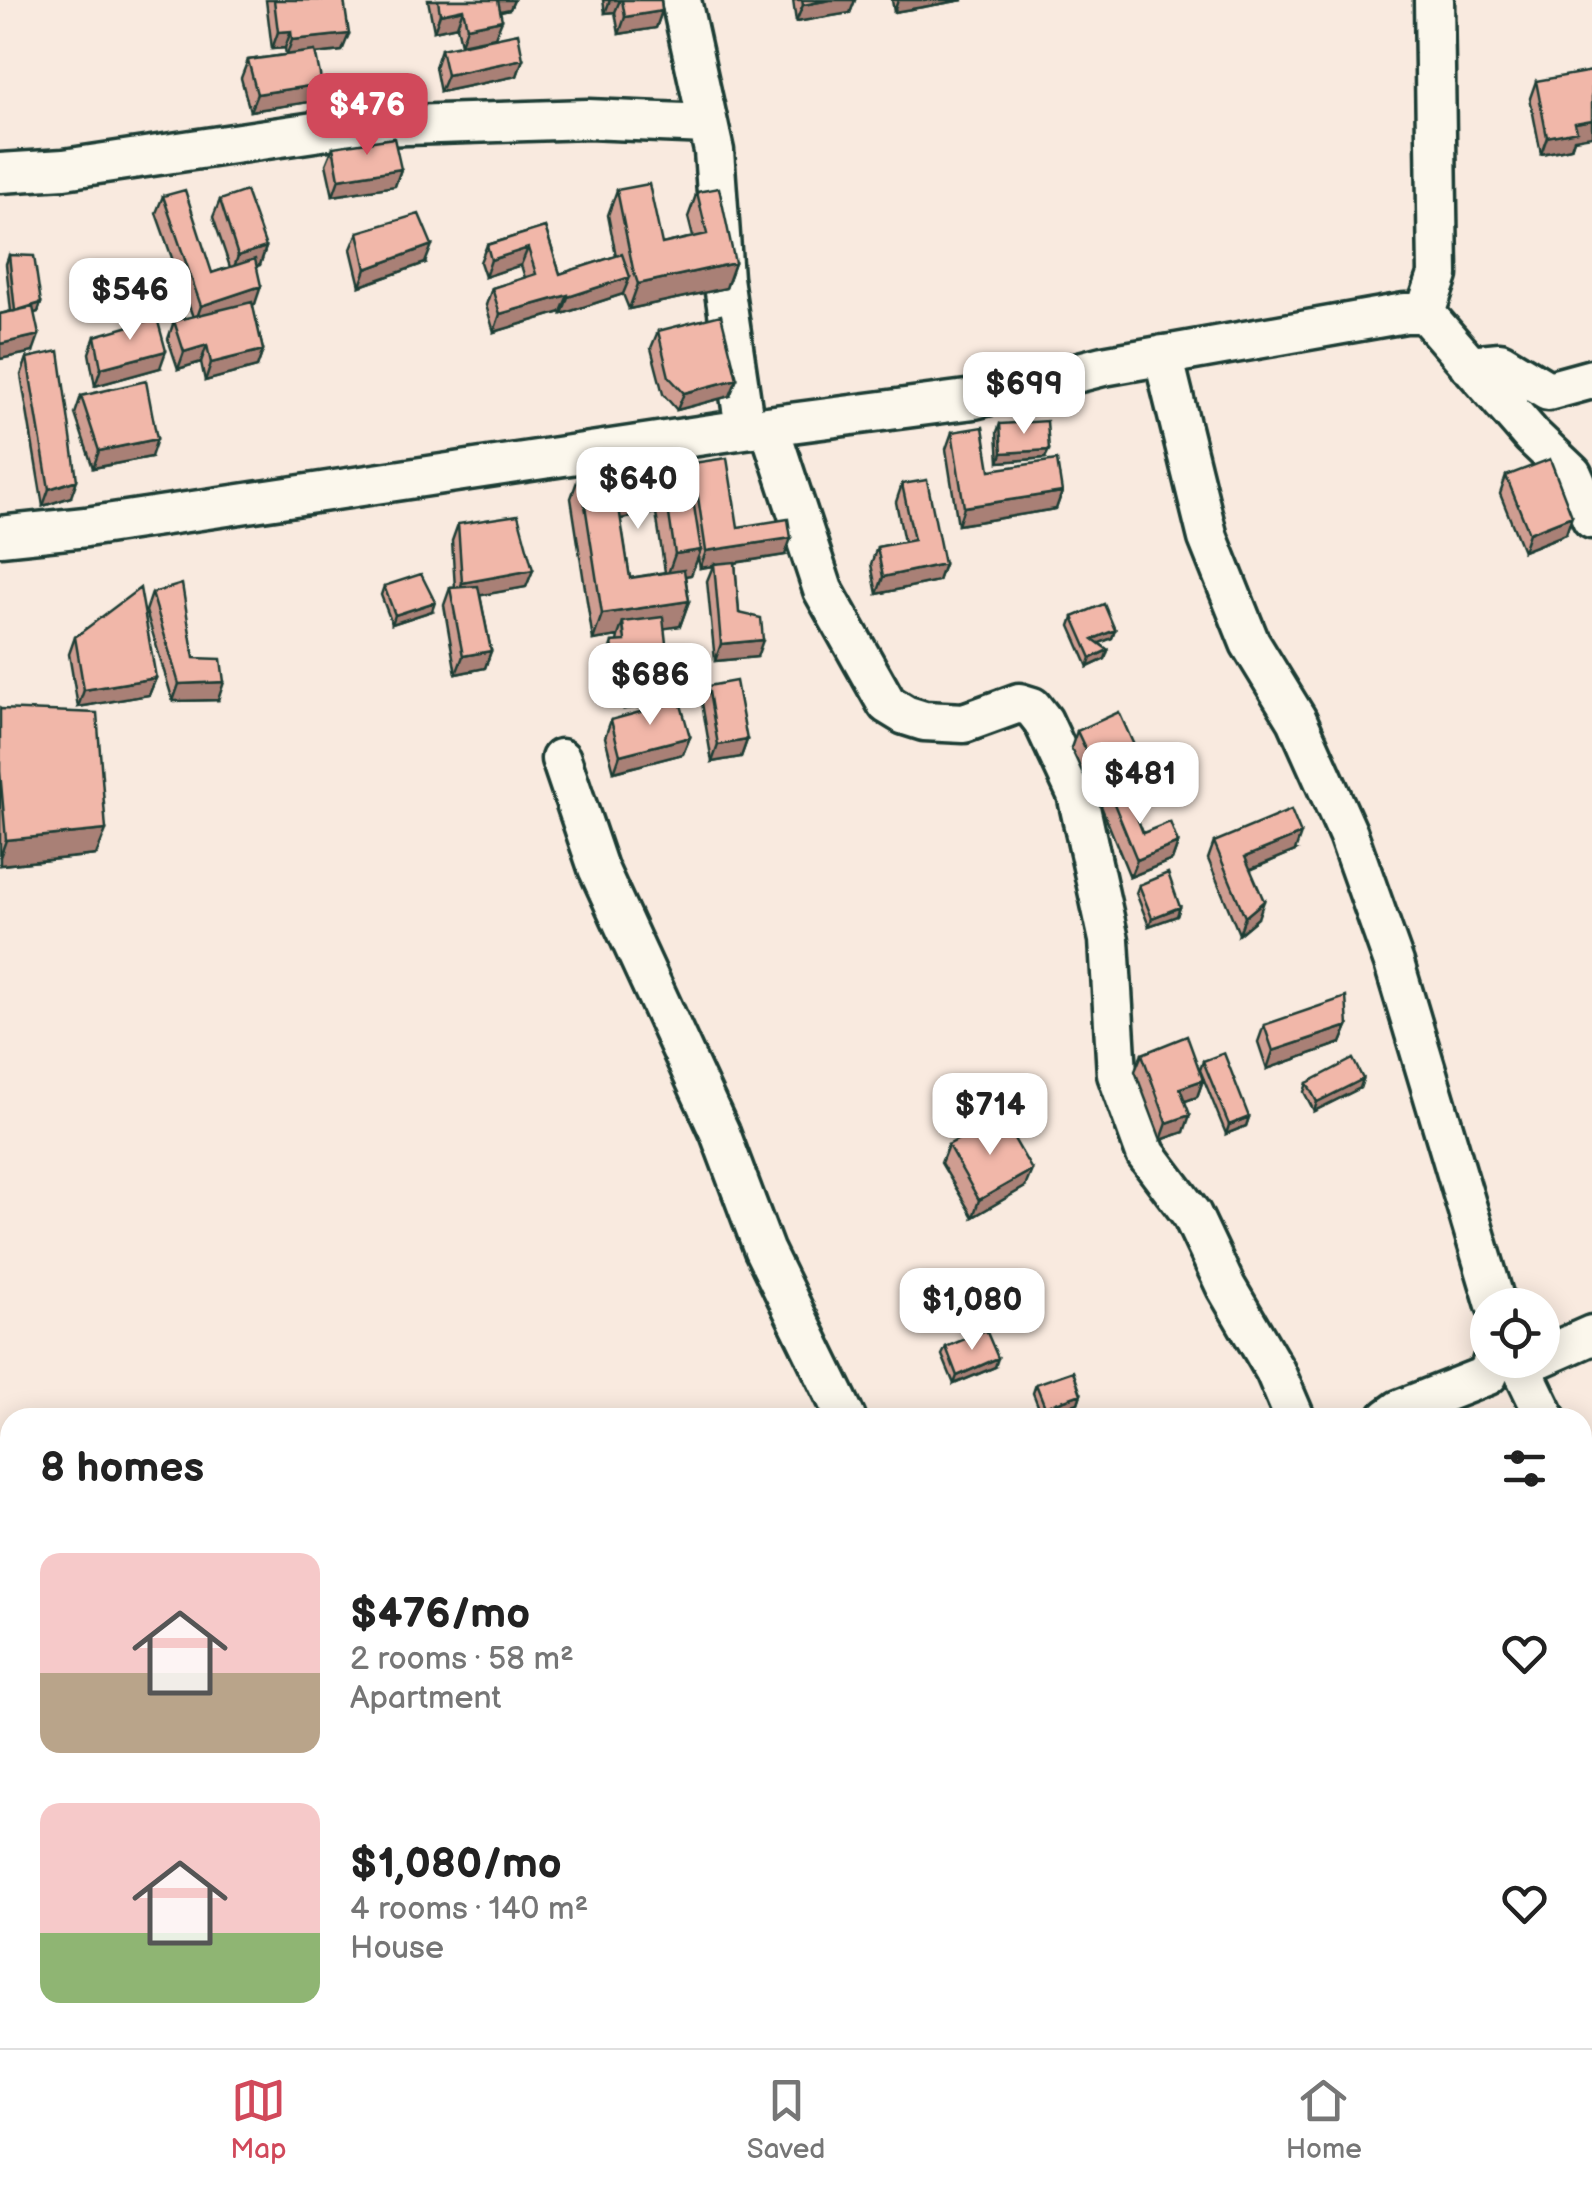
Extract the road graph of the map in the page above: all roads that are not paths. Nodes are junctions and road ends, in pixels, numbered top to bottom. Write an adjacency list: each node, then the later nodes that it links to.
1 (680, 0): 3 (street)
2 (1434, 0): 5 (street)
3 (708, 124): 4 (street); 9 (street)
4 (0, 173)
5 (1425, 313): 6 (street); 7 (street)
6 (1162, 355): 9 (street); 13 (street)
7 (1469, 365): 8 (street); 10 (street)
8 (1592, 379)
9 (757, 427): 11 (street); 19 (street)
10 (1592, 519)
11 (0, 536)
12 (561, 759): 18 (street)
13 (1491, 1288)
14 (1592, 1335): 15 (street)
15 (1560, 1347)
16 (1480, 1378): 20 (street)
17 (1529, 1378): 21 (street)
18 (841, 1408)
19 (1292, 1408)
20 (1403, 1408)
21 (1542, 1408)

